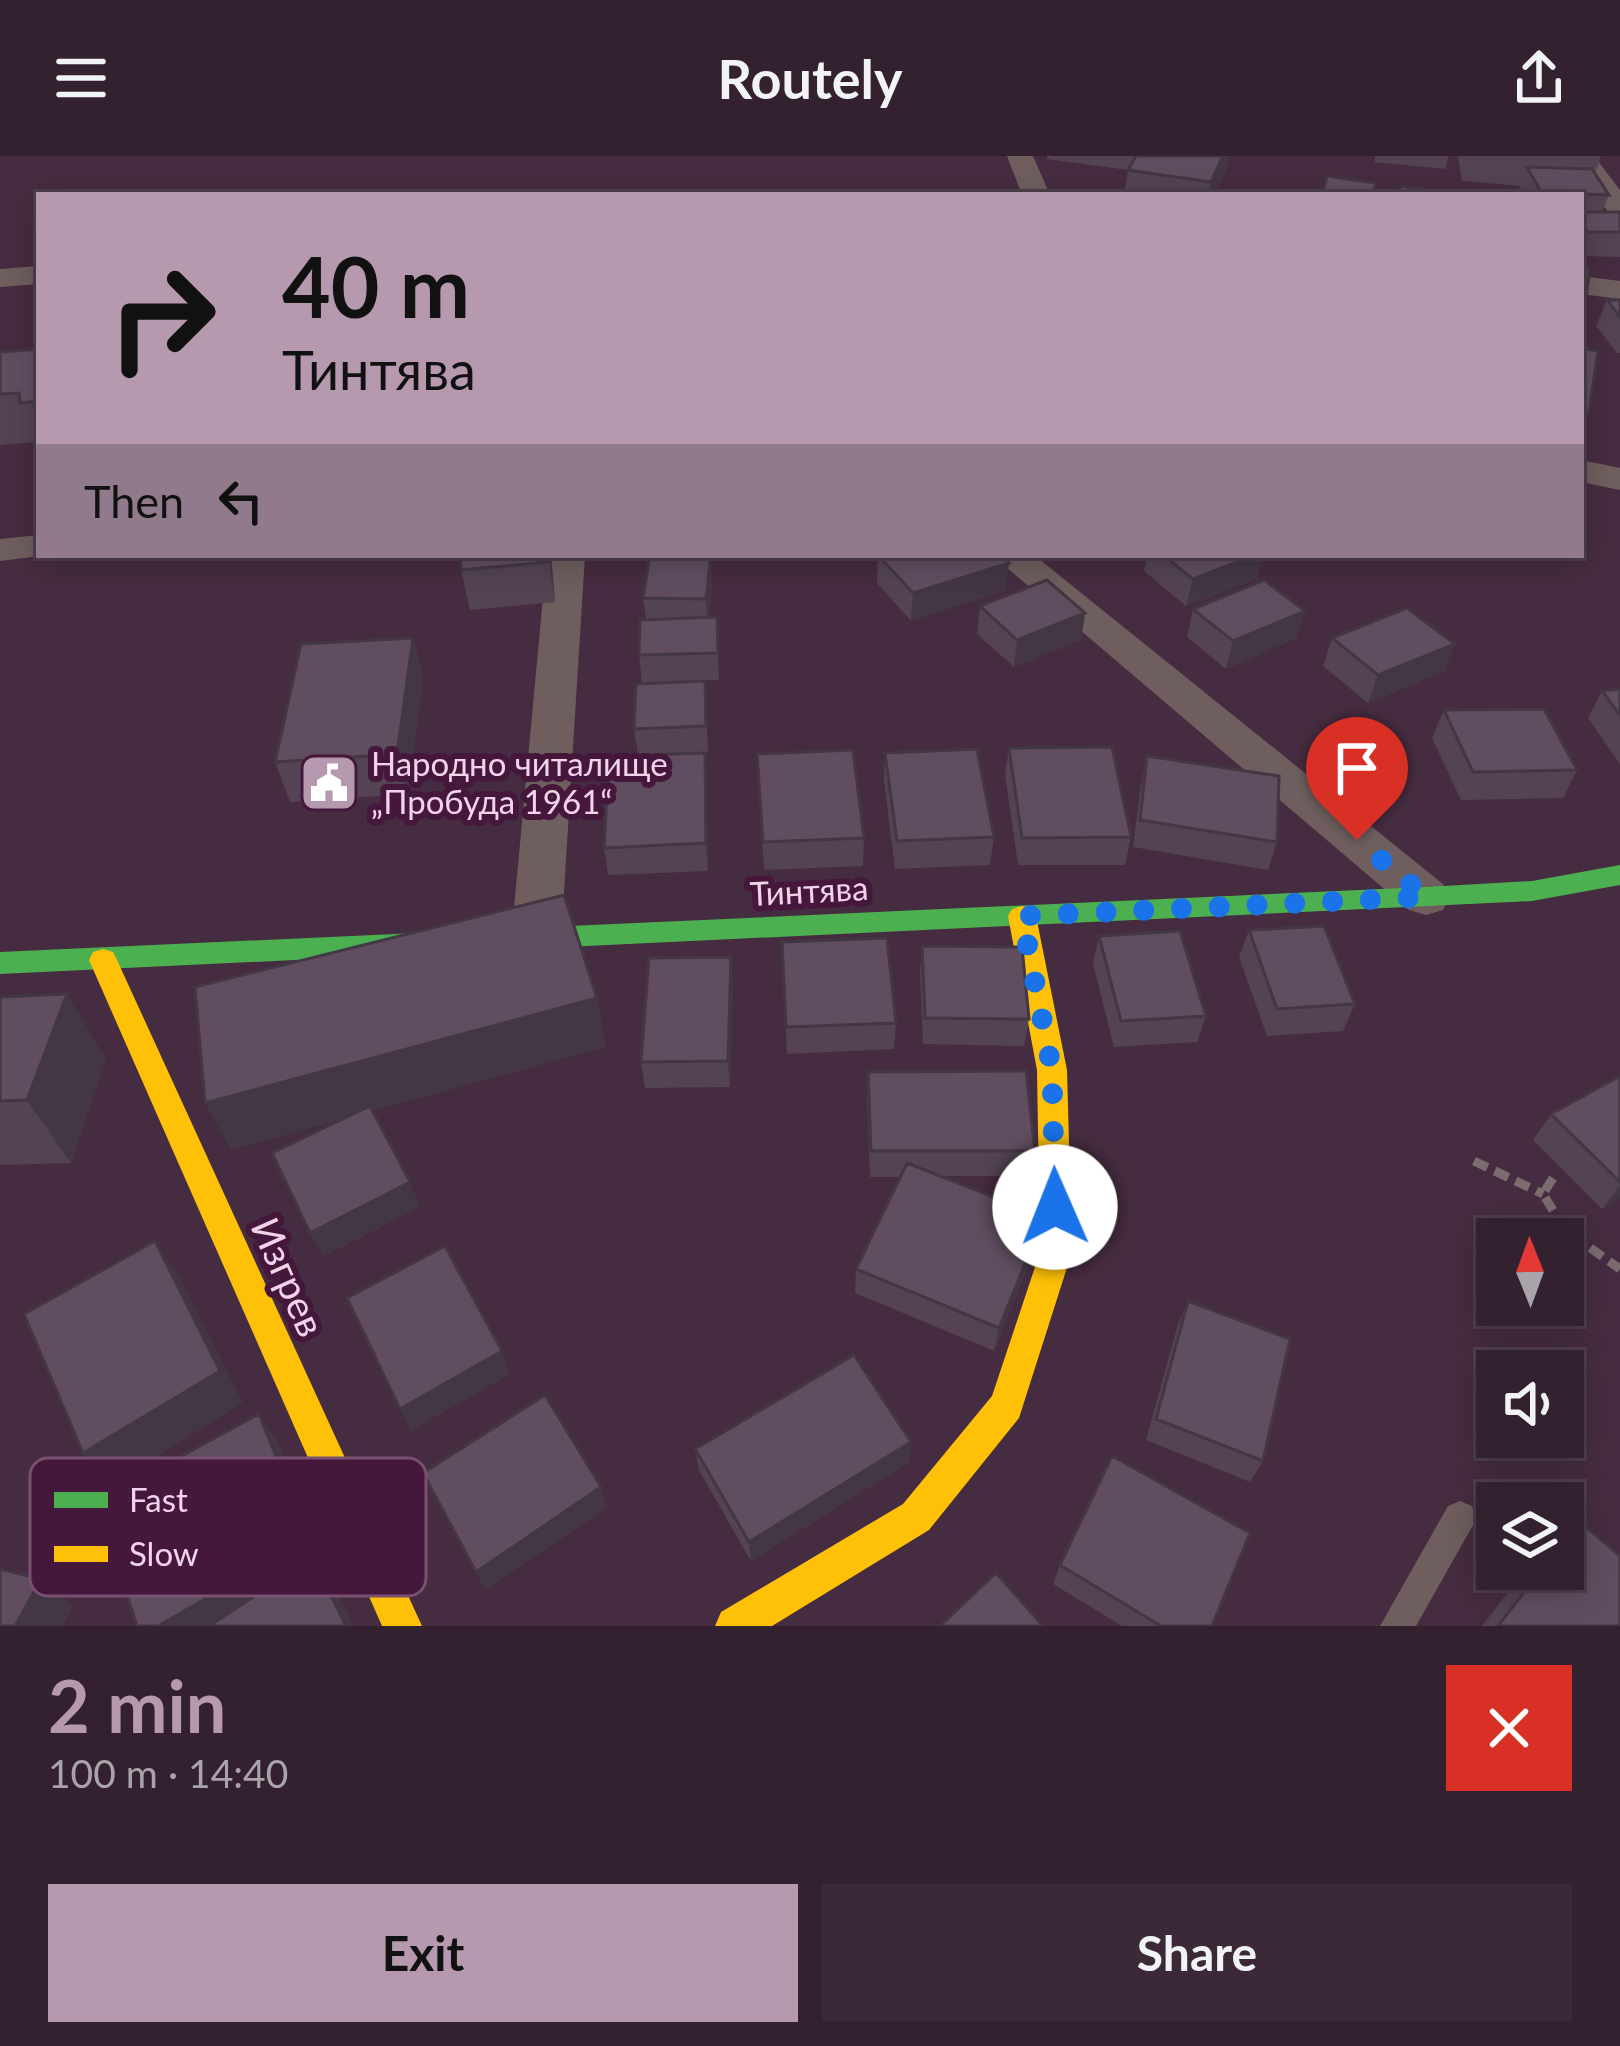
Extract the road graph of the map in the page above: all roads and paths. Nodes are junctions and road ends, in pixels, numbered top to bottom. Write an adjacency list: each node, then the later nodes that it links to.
1 (1020, 156): 3 (street)
2 (1581, 156): 4 (street)
3 (1035, 192)
4 (1620, 209)
5 (36, 275): 6 (street)
6 (0, 278)
7 (1584, 285): 8 (street)
8 (1620, 290)
9 (1584, 473): 10 (street)
10 (1620, 479)
11 (36, 545): 12 (street)
12 (0, 550)
13 (566, 558): 18 (street)
14 (1015, 558): 16 (street)
15 (1620, 875): 16 (street, Тинтява)
16 (1426, 897): 17 (street, Тинтява)
17 (1022, 916): 18 (street, Тинтява); 29 (street)
18 (536, 940): 19 (street, Тинтява)
19 (103, 960): 20 (street, Тинтява); 25 (street, Изгрев)
20 (0, 963)
21 (1474, 1162): 23 (path)
22 (1553, 1178): 23 (path)
23 (1543, 1195): 24 (path)
24 (1620, 1269)
25 (327, 1458)
26 (1460, 1518): 30 (lane)
27 (389, 1596): 28 (street, Изгрев)
28 (402, 1626)
29 (735, 1626)
30 (1397, 1626)

